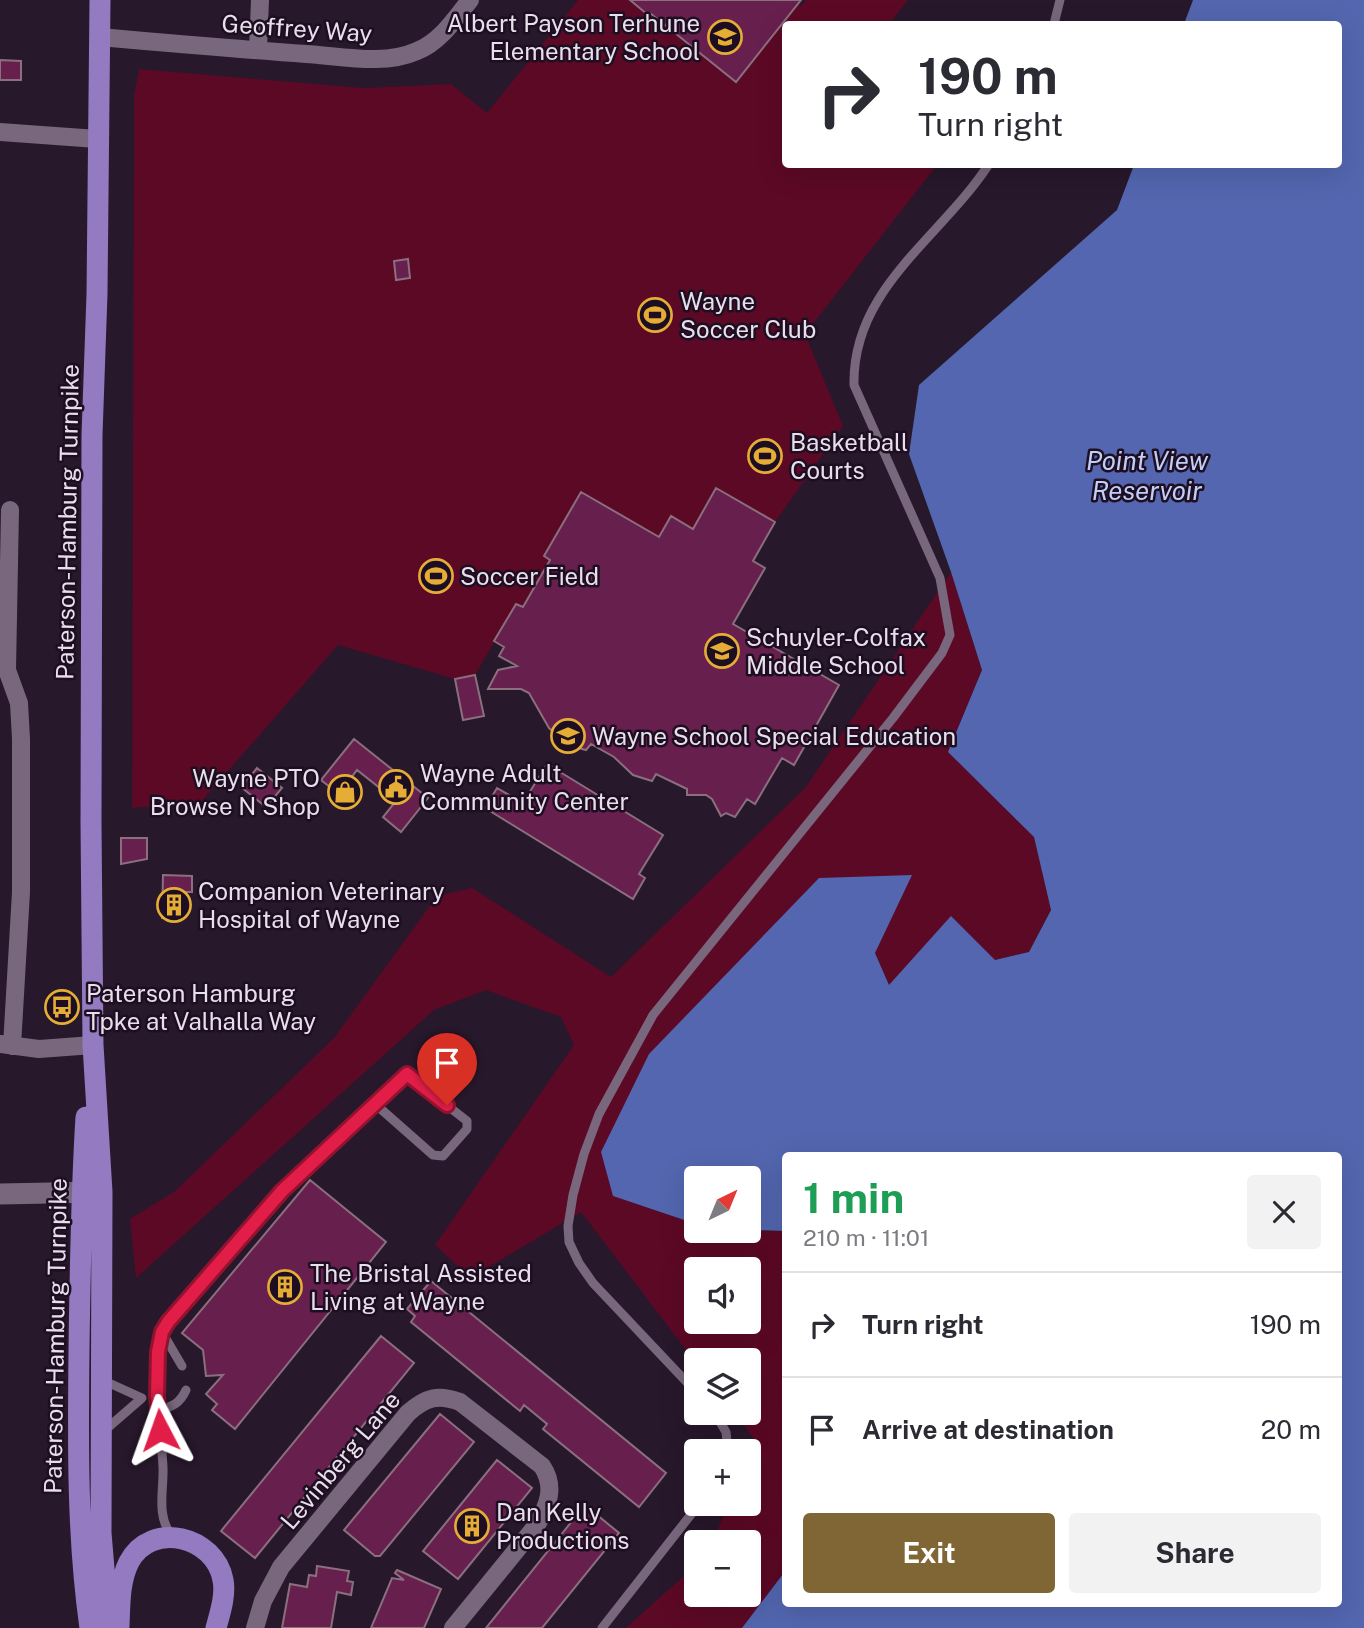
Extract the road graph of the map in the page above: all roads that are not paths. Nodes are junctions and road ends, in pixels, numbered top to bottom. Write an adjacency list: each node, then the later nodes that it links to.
1 (100, 0): 6 (main road, Paterson-Hamburg Turnpike)
2 (260, 0): 7 (street)
3 (470, 0): 7 (street, Geoffrey Way)
4 (1060, 0): 5 (lane)
5 (1055, 21)
6 (99, 37): 7 (street, Geoffrey Way); 9 (main road, Paterson-Hamburg Turnpike)
7 (258, 50)
8 (0, 132): 9 (street)
9 (97, 139): 13 (main road, Paterson-Hamburg Turnpike)
10 (986, 168): 20 (lane)
11 (10, 510): 12 (street)
12 (6, 1045): 13 (street)
13 (93, 1045): 15 (main road, Paterson-Hamburg Turnpike)
14 (374, 1103): 14 (lane); 17 (lane)
15 (91, 1192): 16 (street); 19 (main road, Paterson-Hamburg Turnpike); 28 (main road, Paterson-Hamburg Turnpike)
16 (0, 1194)
17 (162, 1332): 18 (lane); 22 (lane)
18 (183, 1366)
19 (101, 1375): 23 (lane); 25 (main road, Paterson-Hamburg Turnpike)
20 (684, 1379)
21 (187, 1390): 24 (lane)
22 (157, 1396): 23 (lane); 24 (lane)
23 (142, 1398): 25 (lane)
24 (158, 1410): 27 (lane)
25 (101, 1435): 29 (main road, Paterson-Hamburg Turnpike)
26 (690, 1516): 34 (lane)
27 (172, 1537): 30 (main road); 31 (main road)
28 (90, 1628)
29 (109, 1628)
30 (119, 1628)
31 (216, 1628)
32 (255, 1628): 33 (street, Levinberg Lane)
33 (453, 1628)
34 (602, 1628)

